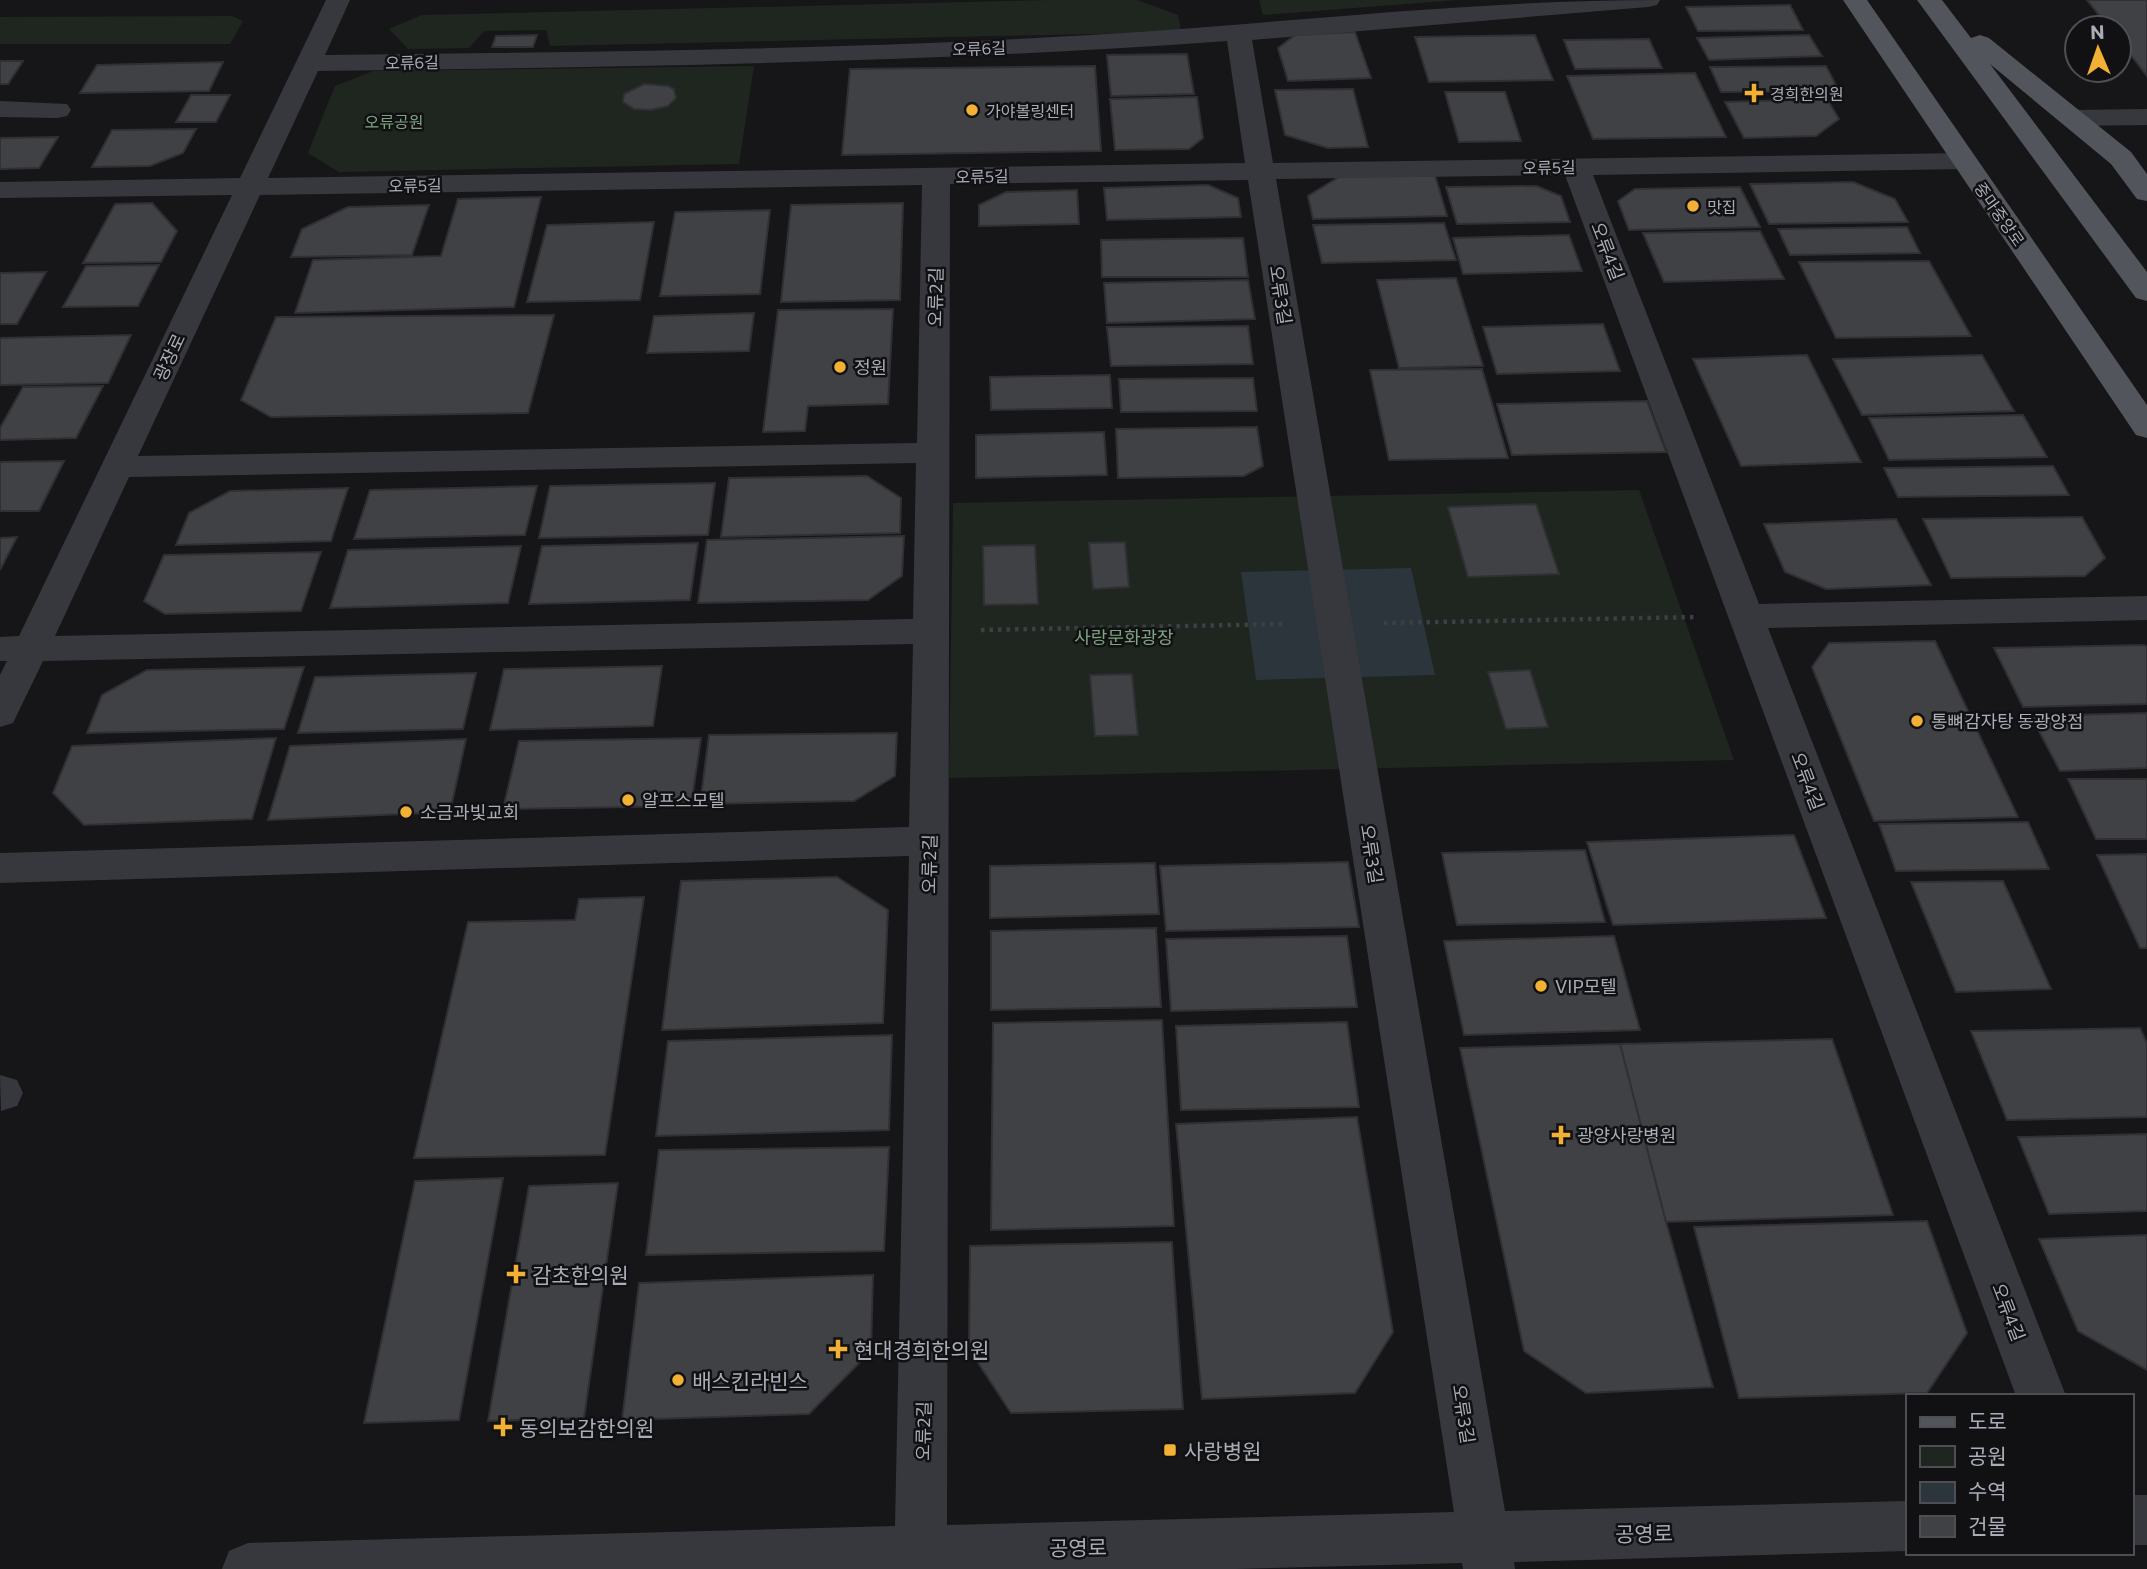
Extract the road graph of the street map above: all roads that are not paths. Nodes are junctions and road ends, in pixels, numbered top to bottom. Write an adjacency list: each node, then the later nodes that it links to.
1 (338, 0): 6 (street, 광장로)
2 (1648, 0): 5 (street, 오류6길)
3 (1856, 0): 11 (main road, 중마중앙로)
4 (1930, 1): 10 (main road); 18 (main road)
5 (1238, 34): 6 (street, 오류6길); 13 (street, 오류3길)
6 (308, 63): 15 (street, 광장로)
7 (0, 109): 8 (street)
8 (58, 110)
9 (2147, 117): 10 (street)
10 (2072, 118): 17 (main road)
11 (1964, 161): 12 (street, 오류5길); 19 (main road, 중마중앙로)
12 (1576, 167): 13 (street, 오류5길); 23 (street, 오류4길)
13 (1260, 172): 14 (street, 오류5길); 32 (street, 오류3길)
14 (936, 177): 15 (street, 오류5길); 20 (street, 오류2길)
15 (249, 187): 16 (street, 오류5길); 21 (street, 광장로)
16 (0, 190)
17 (2147, 193)
18 (2147, 292)
19 (2147, 428)
20 (933, 453): 21 (street); 24 (street, 오류2길)
21 (117, 467): 25 (street, 광장로)
22 (2147, 608): 23 (street)
23 (1746, 616): 29 (street, 오류4길)
24 (931, 631): 25 (street); 27 (street, 오류2길)
25 (16, 648): 26 (street, 광장로)
26 (0, 714)
27 (929, 841): 28 (street); 31 (street, 오류2길)
28 (0, 868)
29 (2040, 1394)
30 (1906, 1526): 32 (street, 공영로)
31 (921, 1551): 32 (street, 공영로); 33 (street, 공영로)
32 (1487, 1553)
33 (248, 1569)

